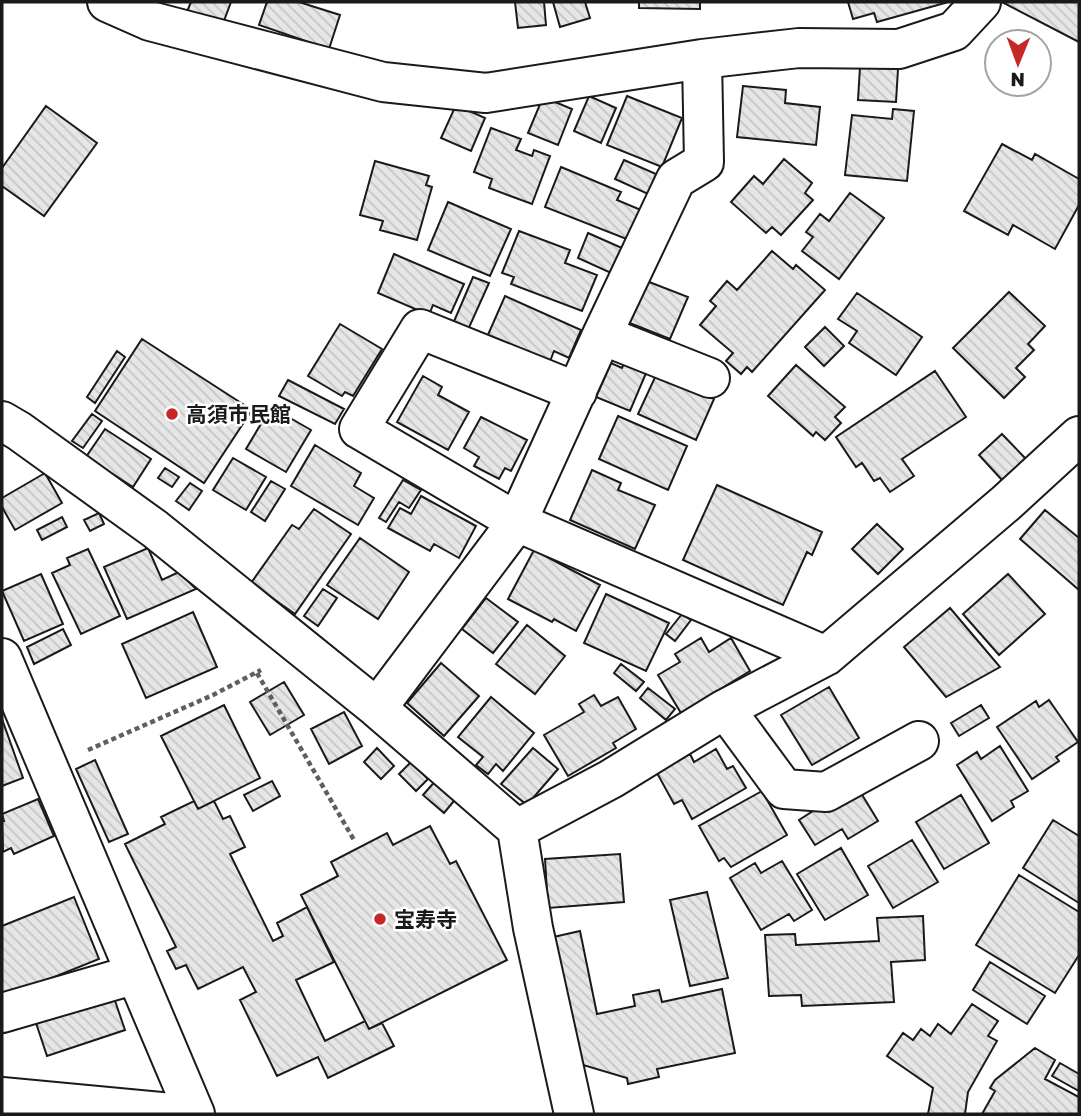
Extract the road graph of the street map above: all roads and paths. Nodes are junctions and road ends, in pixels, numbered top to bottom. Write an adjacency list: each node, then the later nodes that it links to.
1 (107, 2): 3 (street)
2 (981, 2): 3 (street)
3 (702, 59): 4 (street)
4 (602, 335): 5 (street); 6 (street)
5 (710, 378)
6 (577, 392): 9 (street); 9 (street)
7 (2, 421): 10 (street)
8 (1079, 436): 11 (street)
9 (517, 522): 11 (street); 14 (street)
10 (296, 643): 13 (path); 14 (street)
11 (826, 656): 15 (street)
12 (2, 658): 17 (street)
13 (257, 673): 17 (path); 19 (path)
14 (377, 708): 18 (street)
15 (724, 709): 16 (street); 18 (street)
16 (919, 741)
17 (49, 767): 20 (street)
18 (517, 829): 25 (street)
19 (354, 840)
20 (136, 974): 21 (street); 24 (street)
21 (2, 1013)
22 (2, 1097): 23 (street)
23 (182, 1114)
24 (195, 1114)
25 (574, 1114)

